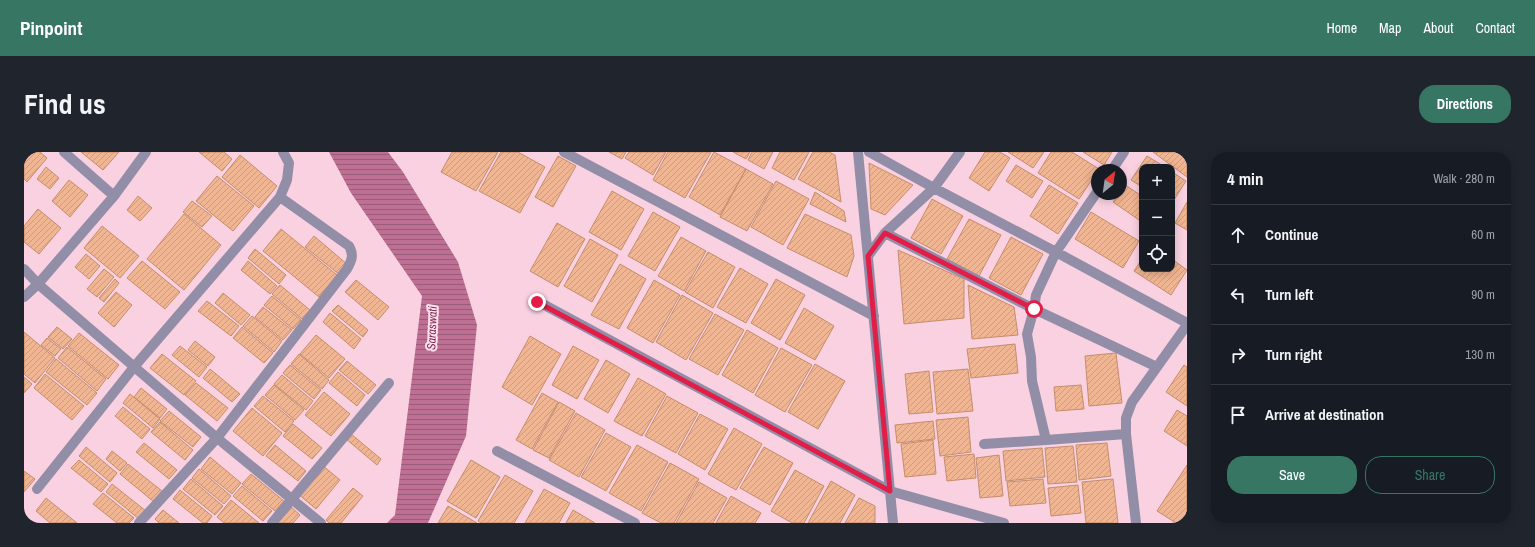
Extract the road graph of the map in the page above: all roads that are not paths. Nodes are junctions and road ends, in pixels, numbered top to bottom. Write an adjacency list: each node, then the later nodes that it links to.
1 (64, 152): 11 (street)
2 (146, 152): 11 (street)
3 (283, 152): 12 (street)
4 (564, 152): 22 (street)
5 (858, 152): 16 (street)
6 (869, 152): 10 (street)
7 (960, 152): 10 (street)
8 (1124, 152): 9 (street)
9 (1116, 164)
10 (934, 188): 14 (street); 15 (street)
11 (114, 196): 18 (street)
12 (280, 197): 24 (street); 28 (street)
13 (1092, 200): 15 (street)
14 (885, 233): 16 (street); 21 (street)
15 (1056, 252): 21 (street); 23 (street)
16 (868, 256): 22 (street)
17 (24, 269): 18 (street)
18 (38, 284): 19 (street); 24 (street)
19 (24, 297)
20 (537, 302): 33 (street)
21 (1034, 309): 25 (street); 29 (street)
22 (874, 316): 33 (street)
23 (1187, 324): 25 (street)
24 (134, 367): 28 (street); 32 (street)
25 (1157, 367): 27 (street)
26 (389, 384): 34 (street)
27 (1126, 434): 29 (street); 41 (street)
28 (217, 438): 34 (street); 35 (street)
29 (1046, 440): 30 (street)
30 (984, 444)
31 (497, 451): 38 (street)
32 (37, 489)
33 (890, 491): 39 (street); 40 (street)
34 (292, 499): 36 (street); 37 (street)
35 (139, 523)
36 (272, 523)
37 (321, 523)
38 (635, 523)
39 (893, 523)
40 (1004, 523)
41 (1136, 523)

